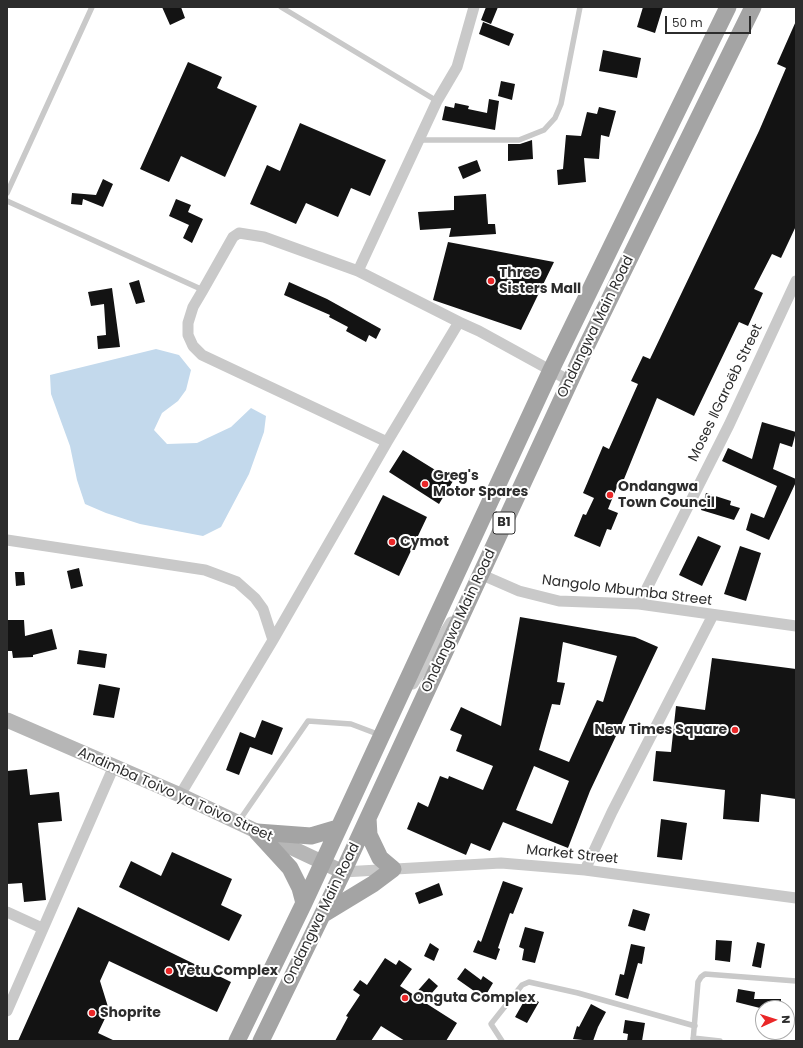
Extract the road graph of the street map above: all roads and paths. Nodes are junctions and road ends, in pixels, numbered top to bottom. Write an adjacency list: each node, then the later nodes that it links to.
1 (92, 7): 9 (lane)
2 (281, 7): 7 (lane)
3 (474, 7): 7 (street)
4 (580, 7): 8 (lane)
5 (728, 7): 15 (main road, Ondangwa Main Road / B1)
6 (753, 7): 16 (main road, Ondangwa Main Road / B1)
7 (437, 101): 8 (street)
8 (419, 140): 11 (street)
9 (7, 193)
10 (7, 201): 13 (lane)
11 (358, 271): 13 (street); 14 (street)
12 (796, 281): 20 (street, Moses ǁGaroëb Street)
13 (202, 290): 17 (street)
14 (460, 322): 15 (street); 17 (street)
15 (551, 370): 16 (street); 25 (main road, Ondangwa Main Road / B1)
16 (570, 381): 19 (main road, Ondangwa Main Road / B1)
17 (387, 442): 23 (street)
18 (7, 540): 23 (street)
19 (480, 574): 20 (street, Nangolo Mbumba Street); 25 (street); 28 (main road, Ondangwa Main Road / B1)
20 (639, 604): 21 (street, Nangolo Mbumba Street)
21 (713, 616): 22 (street, Nangolo Mbumba Street); 34 (street)
22 (796, 626)
23 (273, 640): 27 (street)
24 (7, 720): 26 (street, Andimba Toivo ya Toivo Street)
25 (381, 736): 29 (lane); 30 (main road, Ondangwa Main Road / B1)
26 (114, 766): 27 (street, Andimba Toivo ya Toivo Street); 40 (street)
27 (180, 796): 29 (street, Andimba Toivo ya Toivo Street)
28 (368, 818): 33 (main road); 35 (main road, Ondangwa Main Road / B1)
29 (238, 823): 31 (street, Andimba Toivo ya Toivo Street)
30 (338, 828): 31 (main road); 32 (main road, Ondangwa Main Road / B1)
31 (257, 832): 32 (street, Andimba Toivo ya Toivo Street); 37 (main road)
32 (323, 862): 35 (street, Andimba Toivo ya Toivo Street); 37 (main road, Ondangwa Main Road / B1)
33 (393, 869): 34 (street, Market Street); 35 (street, Market Street); 39 (main road)
34 (585, 870): 36 (street, Market Street)
35 (343, 872): 39 (main road, Ondangwa Main Road / B1)
36 (796, 898)
37 (304, 903): 45 (main road, Ondangwa Main Road / B1)
38 (7, 912): 40 (street)
39 (322, 915): 46 (main road, Ondangwa Main Road / B1)
40 (42, 928): 42 (street)
41 (796, 981): 43 (lane)
42 (7, 1011)
43 (694, 1026): 44 (lane); 47 (lane)
44 (693, 1040): 48 (lane)
45 (237, 1041)
46 (261, 1041)
47 (502, 1041)
48 (720, 1041)

